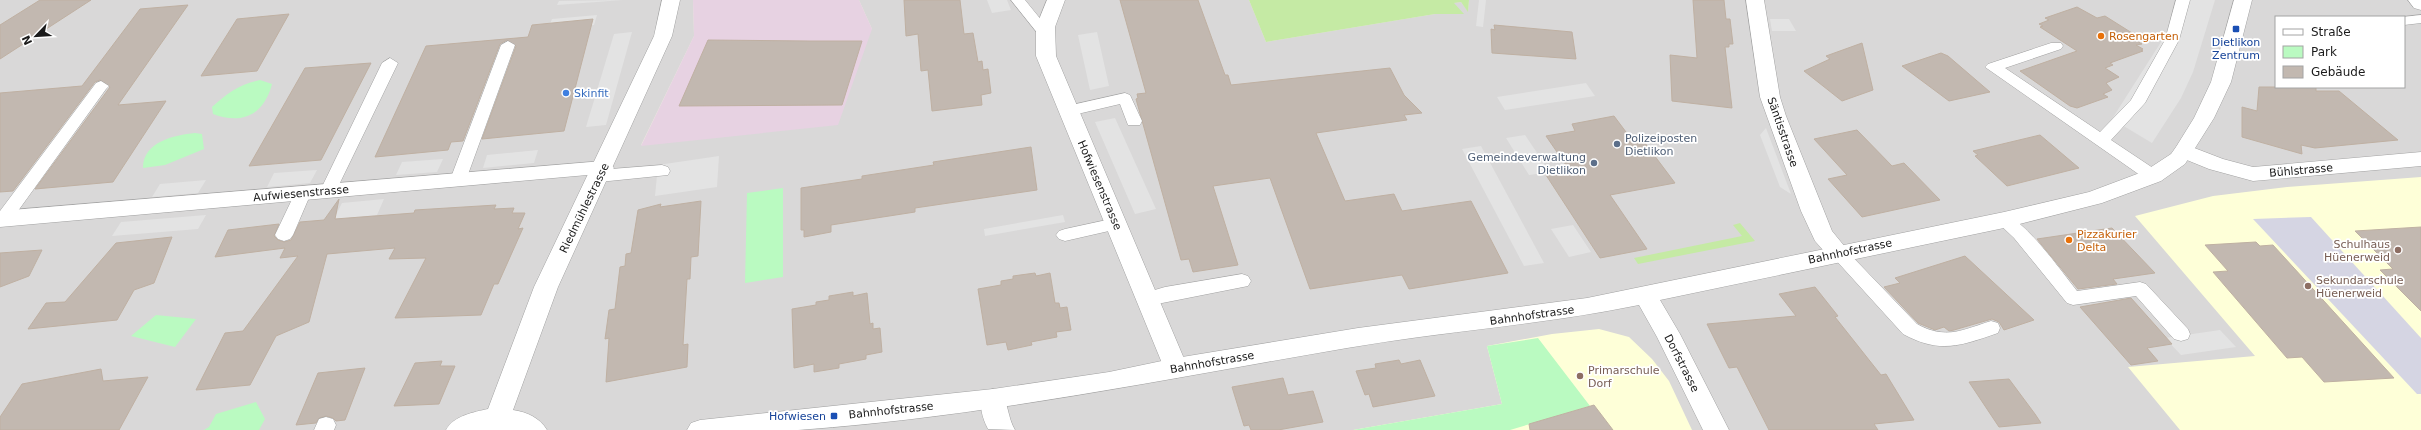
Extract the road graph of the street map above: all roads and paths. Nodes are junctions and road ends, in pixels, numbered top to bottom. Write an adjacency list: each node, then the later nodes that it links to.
1 (671, 0): 22 (street, Riedmühlestrasse)
2 (1056, 0): 11 (street, Hofwiesenstrasse)
3 (1755, 0): 32 (street, Säntisstrasse)
4 (2183, 0): 18 (lane)
5 (2243, 0): 19 (street, Bahnhofstrasse)
6 (2417, 0): 8 (street)
7 (1022, 3): 11 (lane)
8 (2421, 4)
9 (2421, 19): 10 (lane)
10 (2405, 21)
11 (1044, 32): 16 (street, Hofwiesenstrasse)
12 (508, 45): 24 (lane)
13 (2056, 46): 18 (lane)
14 (390, 63): 25 (lane)
15 (101, 86): 27 (lane)
16 (1069, 111): 17 (lane); 29 (street, Hofwiesenstrasse)
17 (1134, 121)
18 (2101, 140): 23 (lane)
19 (2184, 151): 20 (street, Bühlstrasse); 23 (street, Bahnhofstrasse)
20 (2421, 159)
21 (662, 171): 22 (lane)
22 (601, 172): 24 (street, Aufwiesenstrasse); 40 (street, Riedmühlestrasse)
23 (2153, 176): 28 (street, Bahnhofstrasse)
24 (458, 180): 25 (street, Aufwiesenstrasse)
25 (328, 191): 26 (street, Aufwiesenstrasse)
26 (303, 193): 27 (street, Aufwiesenstrasse); 30 (lane)
27 (2, 218)
28 (2004, 220): 32 (street, Bahnhofstrasse); 37 (lane)
29 (1116, 224): 31 (lane); 35 (street, Hofwiesenstrasse)
30 (284, 235)
31 (1065, 235)
32 (1839, 253): 34 (street, Bahnhofstrasse); 36 (lane)
33 (1242, 281): 35 (lane)
34 (1646, 297): 38 (street, Bahnhofstrasse); 45 (street, Dorfstrasse)
35 (1147, 299): 38 (street, Hofwiesenstrasse)
36 (1991, 328)
37 (2181, 334)
38 (1176, 368): 39 (street, Bahnhofstrasse)
39 (993, 399): 43 (street, Bahnhofstrasse); 44 (street)
40 (498, 418): 41 (street); 42 (street)
41 (459, 430)
42 (534, 430)
43 (700, 430)
44 (1002, 430)
45 (1716, 430)

